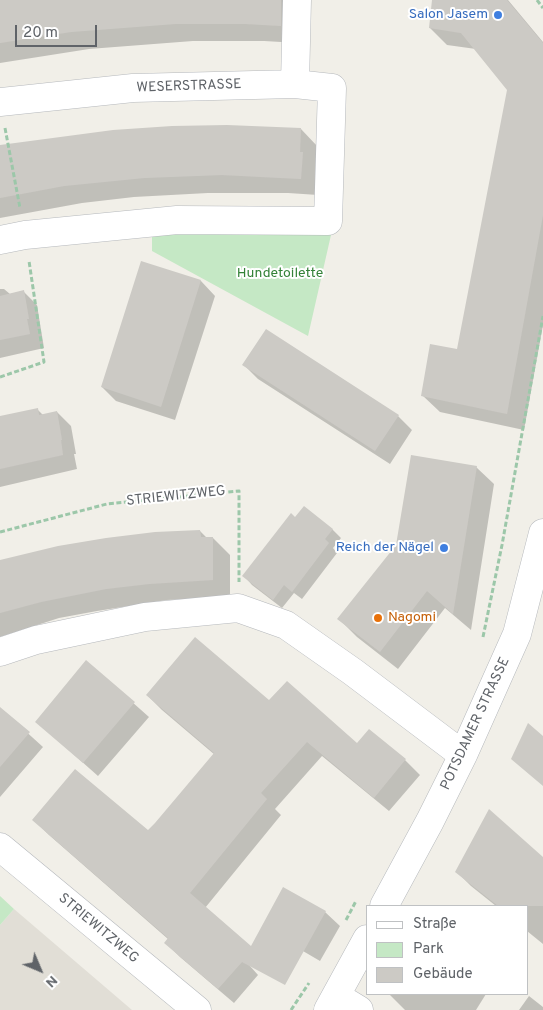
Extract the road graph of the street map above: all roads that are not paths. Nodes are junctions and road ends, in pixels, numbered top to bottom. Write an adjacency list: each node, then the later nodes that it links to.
1 (298, 0): 2 (street)
2 (295, 84): 3 (street, WESERSTRASSE); 4 (street, WESERSTRASSE)
3 (0, 102)
4 (0, 240)
5 (543, 533): 7 (street, POTSDAMER STRASSE)
6 (0, 652): 7 (street)
7 (463, 756): 9 (street, POTSDAMER STRASSE)
8 (0, 847): 12 (street, STRIEWITZWEG)
9 (385, 905)
10 (366, 941): 11 (street)
11 (332, 1003): 13 (street)
12 (197, 1010)
13 (359, 1010)

